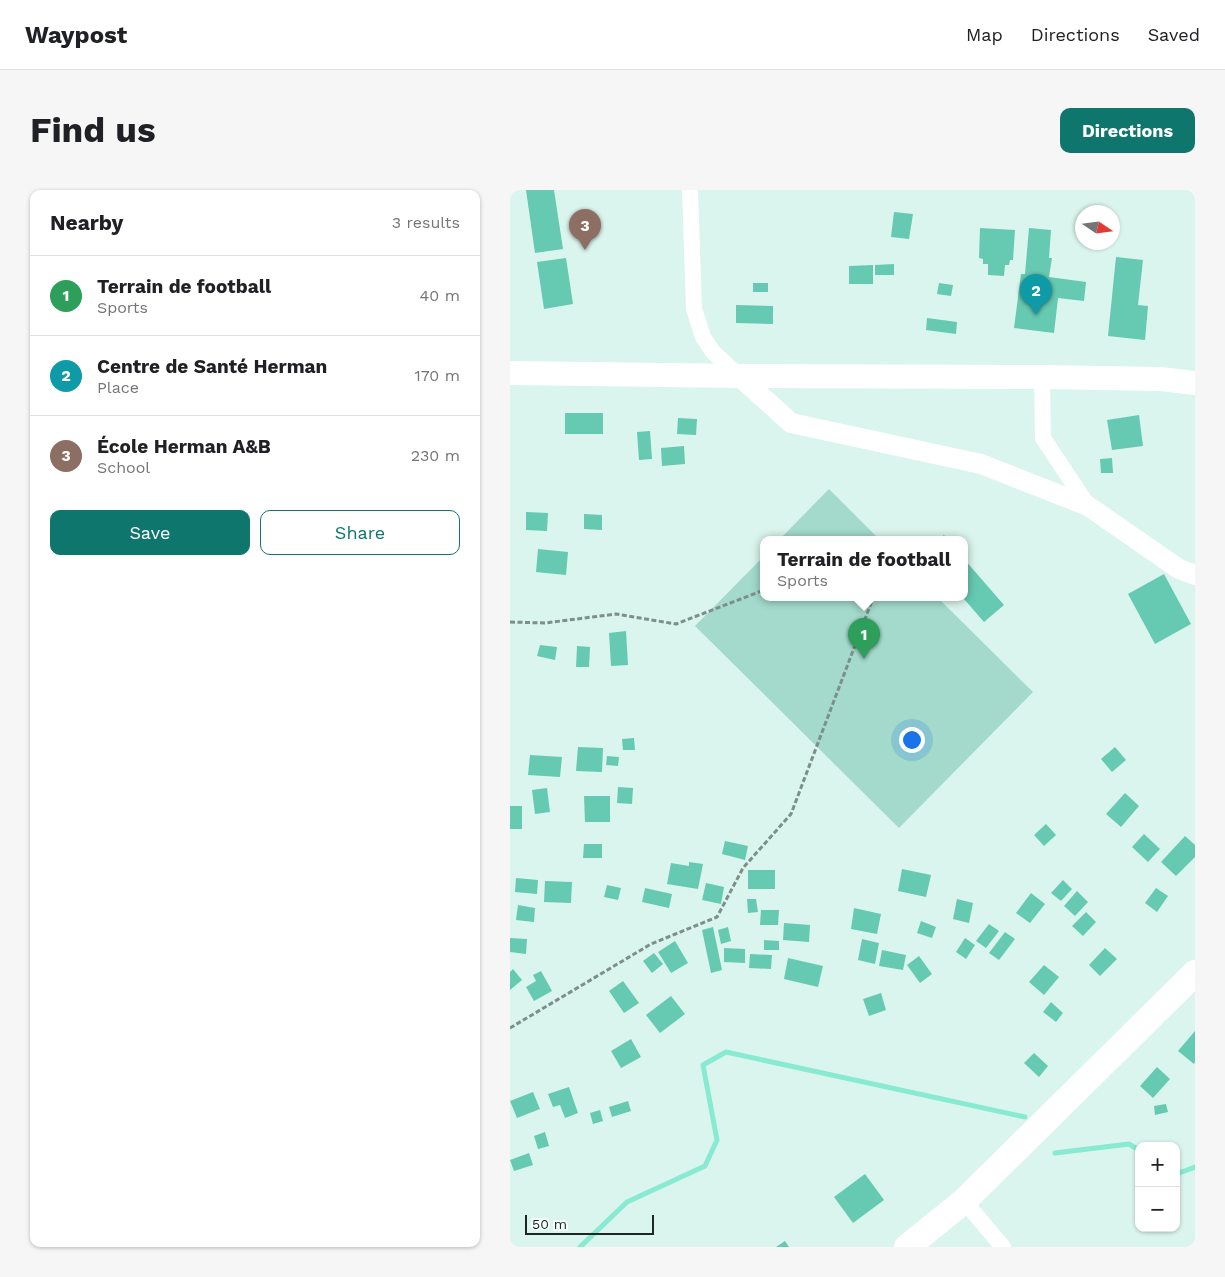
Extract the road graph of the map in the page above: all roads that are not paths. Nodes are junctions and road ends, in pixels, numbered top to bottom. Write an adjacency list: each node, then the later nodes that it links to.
1 (690, 190): 3 (street)
2 (510, 373): 3 (main road)
3 (739, 376): 4 (main road); 6 (street)
4 (1042, 377): 5 (main road); 6 (street)
5 (1195, 383)
6 (1088, 506): 7 (street)
7 (1195, 575)
8 (1195, 973): 9 (main road)
9 (964, 1201): 10 (main road); 11 (street)
10 (907, 1247)
11 (1003, 1247)

